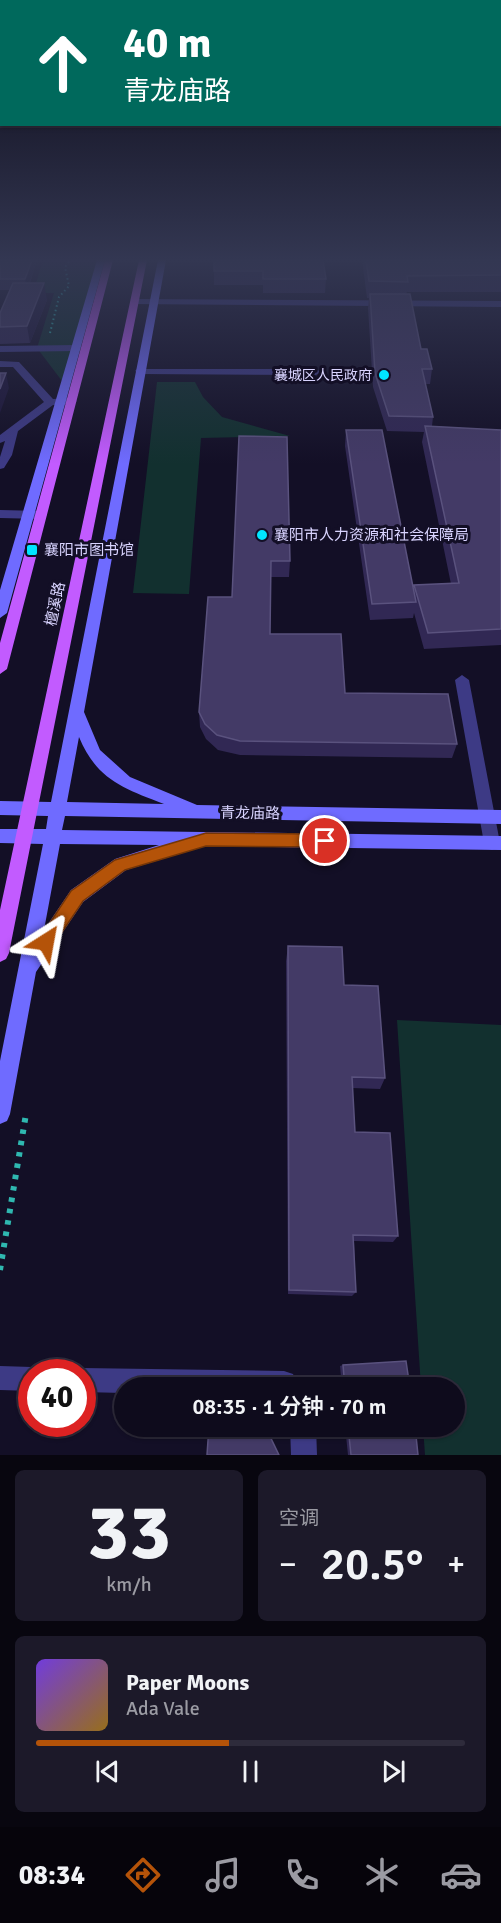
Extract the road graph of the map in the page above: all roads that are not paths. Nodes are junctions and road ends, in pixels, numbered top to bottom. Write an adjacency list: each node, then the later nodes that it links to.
1 (82, 328): 5 (street)
2 (86, 328): 10 (main road)
3 (129, 328): 22 (main road, 檀溪路)
4 (149, 328): 8 (street)
5 (76, 348): 6 (street); 10 (street)
6 (0, 349)
7 (0, 364): 10 (street)
8 (140, 371): 9 (street); 20 (street)
9 (316, 372)
10 (61, 402): 11 (street); 15 (street); 16 (main road)
11 (13, 430): 12 (street); 13 (street)
12 (0, 440)
13 (0, 466)
14 (0, 514): 15 (street)
15 (28, 514): 16 (street); 17 (street)
16 (41, 515): 18 (main road)
17 (0, 613)
18 (0, 669)
19 (462, 680): 25 (street)
20 (76, 711): 23 (street); 24 (street)
21 (0, 808): 22 (street, 青龙庙路)
22 (30, 808): 23 (street, 青龙庙路); 27 (main road, 檀溪路)
23 (57, 809): 24 (street, 青龙庙路); 28 (street)
24 (202, 812): 25 (street, 青龙庙路)
25 (494, 817): 30 (street)
26 (0, 836): 27 (street, 青龙庙路)
27 (24, 837): 28 (street, 青龙庙路); 31 (main road, 檀溪路)
28 (51, 837): 29 (street, 青龙庙路); 32 (street)
29 (206, 839): 30 (street, 青龙庙路); 32 (street)
30 (496, 843)
31 (0, 953)
32 (26, 971): 33 (street)
33 (0, 1114)
34 (0, 1378): 35 (street)
35 (18, 1379)
36 (96, 1380): 37 (street)
37 (114, 1380)
38 (303, 1437): 39 (street)
39 (304, 1455)

